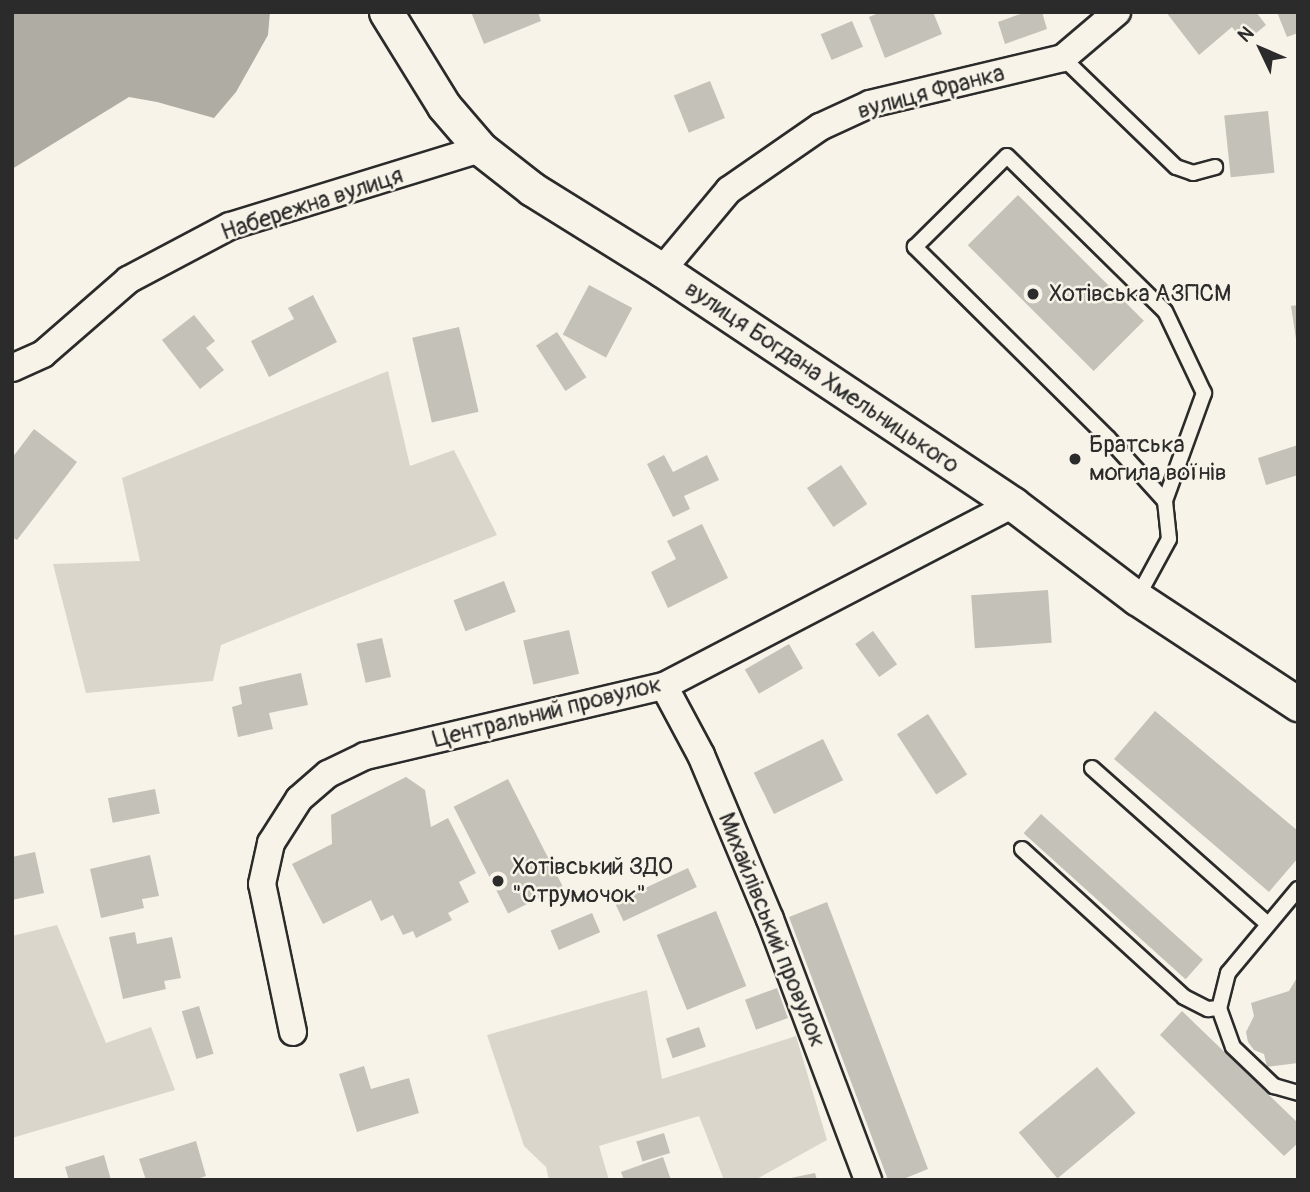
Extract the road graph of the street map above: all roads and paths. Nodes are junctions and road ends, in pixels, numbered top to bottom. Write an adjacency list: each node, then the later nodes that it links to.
1 (386, 12): 4 (street, вулиця Богдана Хмельницького)
2 (1116, 12): 3 (street, вулиця Франка)
3 (1063, 58): 5 (lane); 6 (street, вулиця Франка)
4 (481, 149): 6 (street, вулиця Богдана Хмельницького); 7 (street, Набережна вулиця)
5 (1215, 167)
6 (662, 270): 9 (street, вулиця Богдана Хмельницького)
7 (12, 368)
8 (1165, 501): 8 (lane); 10 (lane)
9 (1013, 504): 10 (street, вулиця Богдана Хмельницького); 11 (street, Центральний провулок)
10 (1137, 598): 12 (street, вулиця Богдана Хмельницького)
11 (664, 686): 18 (street, Центральний провулок); 20 (street, Михайлівський провулок)
12 (1298, 704)
13 (1092, 768): 16 (lane)
14 (1022, 849): 17 (lane)
15 (1298, 890): 16 (lane)
16 (1268, 924): 17 (lane)
17 (1219, 1008): 19 (lane)
18 (293, 1032)
19 (1298, 1093)
20 (867, 1180)

